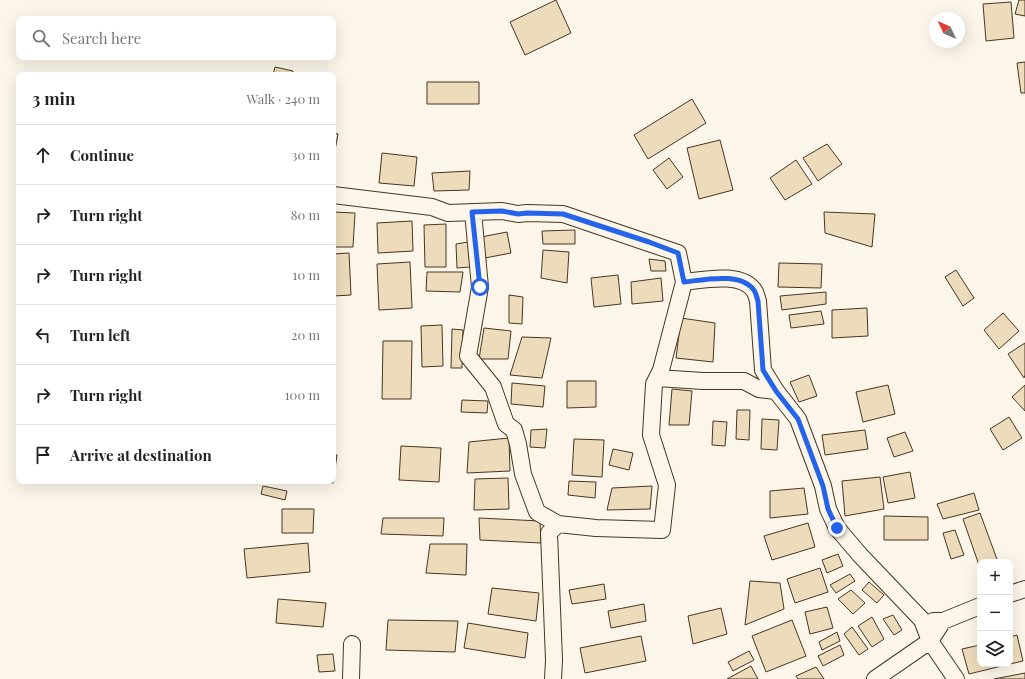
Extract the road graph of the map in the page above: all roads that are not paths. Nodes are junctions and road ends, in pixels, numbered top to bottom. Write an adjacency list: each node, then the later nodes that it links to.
1 (336, 194): 2 (street)
2 (472, 212): 3 (street); 6 (street)
3 (684, 282): 4 (street); 5 (street)
4 (657, 378): 5 (street); 6 (street)
5 (776, 391): 10 (street)
6 (558, 524): 15 (street)
7 (1025, 589): 8 (street)
8 (1013, 593)
9 (977, 607): 11 (street)
10 (922, 620): 11 (street); 12 (street)
11 (943, 621): 12 (street)
12 (930, 641): 16 (street); 17 (street)
13 (352, 644): 14 (street)
14 (351, 679)
15 (552, 679)
16 (875, 679)
17 (956, 679)

